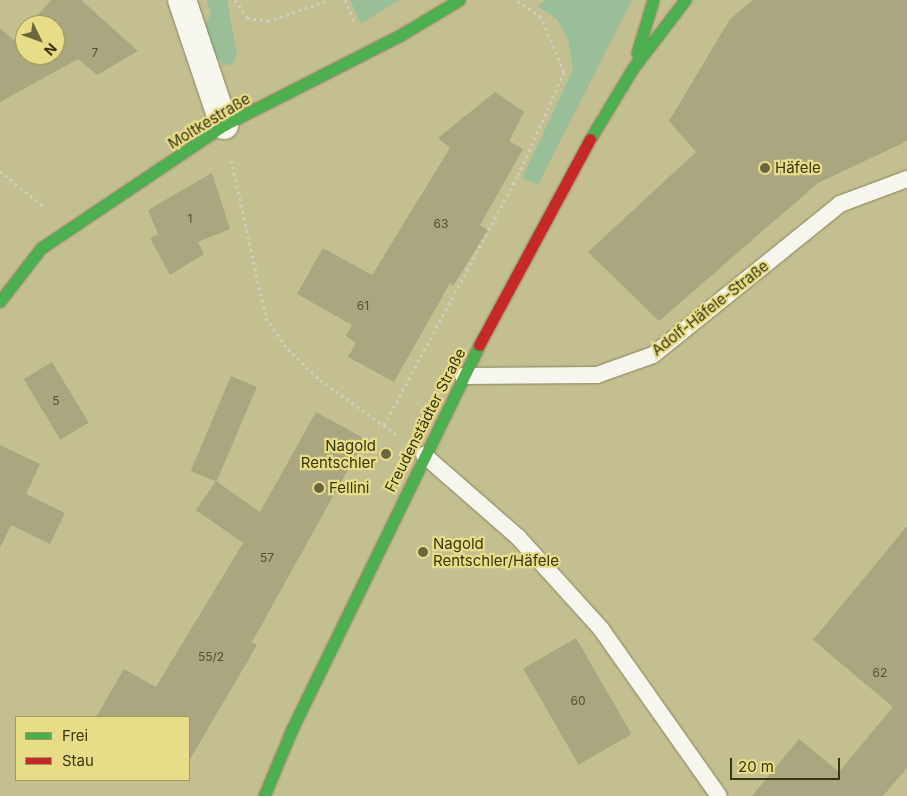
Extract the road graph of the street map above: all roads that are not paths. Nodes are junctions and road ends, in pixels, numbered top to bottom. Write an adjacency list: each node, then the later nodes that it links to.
1 (182, 0): 6 (street)
2 (458, 0): 6 (street, Moltkestraße)
3 (653, 0): 5 (street, Freudenstädter Straße)
4 (684, 0): 5 (street, Freudenstädter Straße)
5 (633, 68): 9 (street, Freudenstädter Straße)
6 (224, 126): 8 (street, Moltkestraße)
7 (907, 179): 9 (lane, Adolf-Häfele-Straße)
8 (0, 301)
9 (464, 376): 10 (street, Freudenstädter Straße)
10 (424, 455): 11 (street, Freudenstädter Straße); 12 (lane)
11 (264, 796)
12 (718, 796)

